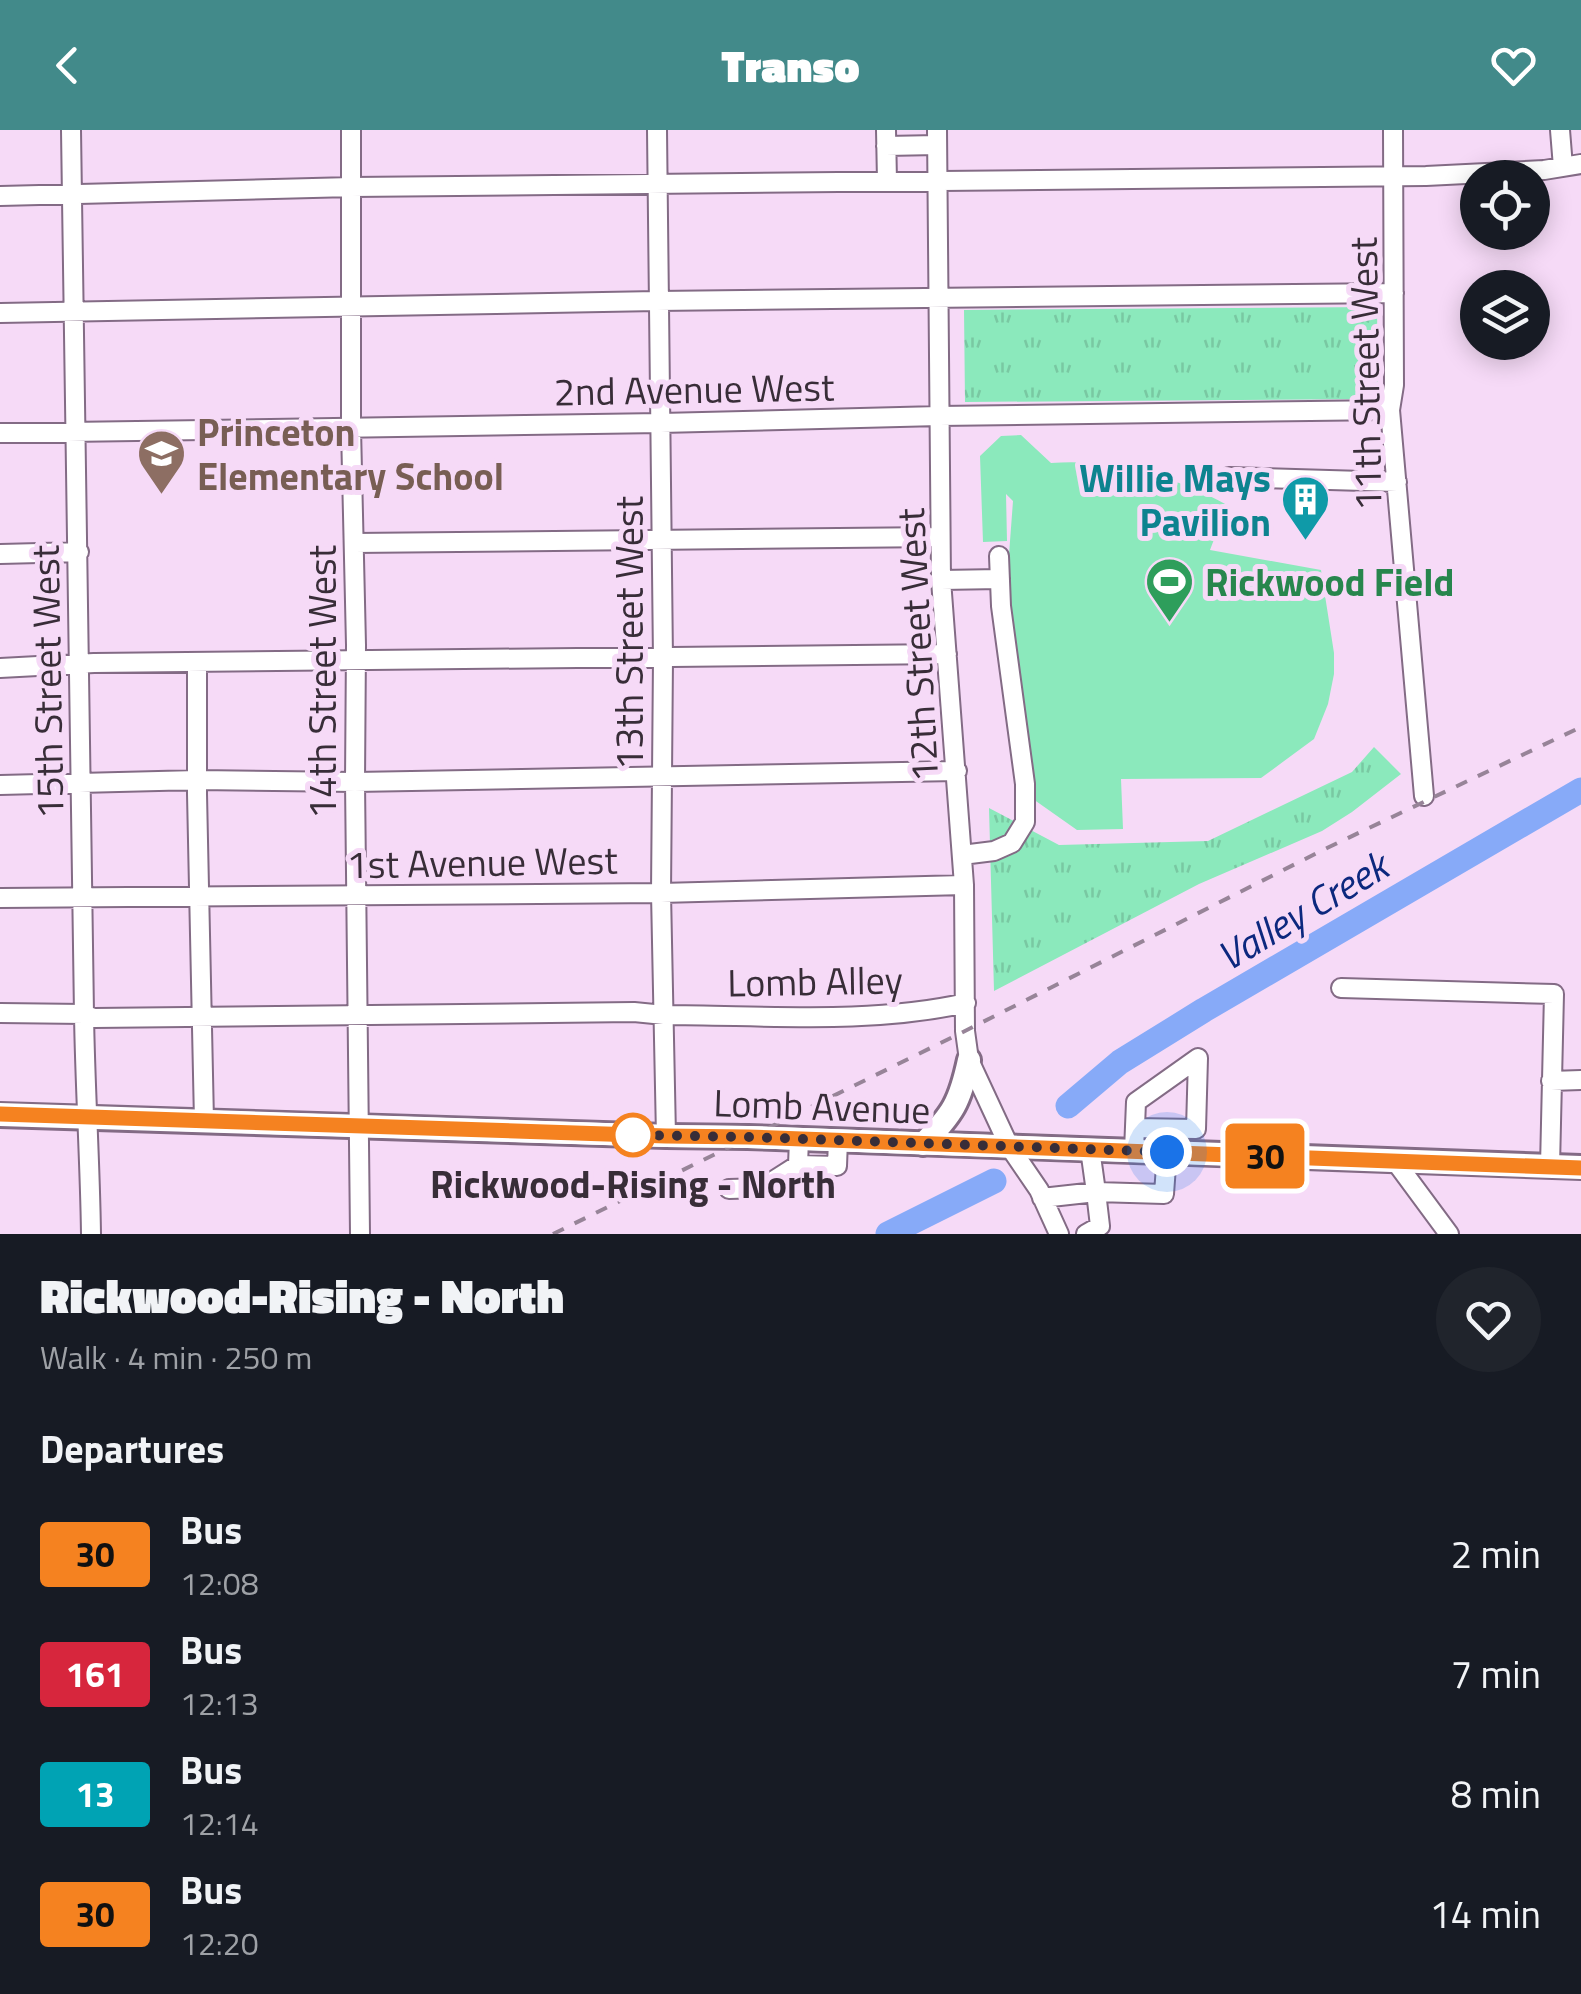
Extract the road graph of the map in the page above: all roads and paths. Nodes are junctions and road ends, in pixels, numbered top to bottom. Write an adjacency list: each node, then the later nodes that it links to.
1 (72, 130): 15 (street, 15th Street West)
2 (351, 130): 14 (street, 14th Street West)
3 (657, 130): 13 (street, 13th Street West)
4 (1393, 130): 10 (street, 11th Street West)
5 (1560, 130): 9 (street)
6 (886, 138): 7 (street); 11 (street)
7 (912, 138): 8 (street)
8 (937, 138): 12 (street, 12th Street West)
9 (1572, 166): 10 (street)
10 (1394, 176): 12 (street); 17 (street, 11th Street West)
11 (886, 181): 12 (street); 13 (street)
12 (938, 181): 18 (street, 12th Street West)
13 (657, 184): 14 (street); 19 (street, 13th Street West)
14 (352, 187): 15 (street); 20 (street, 14th Street West)
15 (71, 194): 16 (street); 21 (street, 15th Street West)
16 (0, 196)
17 (1394, 293): 18 (street); 23 (street, 11th Street West)
18 (938, 300): 19 (street); 24 (street, 12th Street West)
19 (657, 301): 20 (street); 25 (street, 13th Street West)
20 (353, 306): 21 (street); 26 (street, 14th Street West)
21 (75, 311): 22 (street); 27 (street, 15th Street West)
22 (0, 313)
23 (1390, 410): 24 (street, 2nd Avenue West); 30 (street, 11th Street West)
24 (939, 416): 25 (street, 2nd Avenue West); 31 (street, 12th Street West)
25 (660, 423): 26 (street, 2nd Avenue West); 32 (street, 13th Street West)
26 (351, 428): 27 (street, 2nd Avenue West); 33 (street, 14th Street West)
27 (76, 432): 28 (street, 2nd Avenue West); 34 (street, 15th Street West)
28 (0, 433)
29 (1229, 477): 30 (street)
30 (1396, 482): 51 (street, 11th Street West)
31 (940, 537): 32 (street); 38 (street, 12th Street West)
32 (662, 539): 33 (street); 40 (street, 13th Street West)
33 (354, 543): 41 (street, 14th Street West)
34 (78, 552): 35 (street); 43 (street, 15th Street West)
35 (0, 554)
36 (999, 556): 37 (street)
37 (1000, 579): 38 (street); 52 (street)
38 (942, 580): 39 (street, 12th Street West)
39 (947, 654): 40 (street); 45 (street, 12th Street West)
40 (663, 659): 41 (street); 46 (street, 13th Street West)
41 (355, 660): 42 (street); 48 (street, 14th Street West)
42 (198, 663): 43 (street); 47 (street)
43 (80, 665): 44 (street); 49 (street, 15th Street West)
44 (0, 668)
45 (957, 771): 46 (street); 52 (street, 12th Street West)
46 (662, 775): 48 (street); 54 (street, 13th Street West)
47 (198, 780): 48 (street); 49 (street); 58 (street)
48 (355, 782): 55 (street, 14th Street West)
49 (82, 783): 50 (street); 56 (street, 15th Street West)
50 (0, 785)
51 (1424, 796)
52 (962, 855): 53 (street, 12th Street West)
53 (964, 885): 54 (street, 1st Avenue West); 60 (street, 12th Street West)
54 (662, 892): 55 (street, 1st Avenue West); 63 (street, 13th Street West)
55 (357, 896): 58 (street, 1st Avenue West); 64 (street, 14th Street West)
56 (82, 897): 57 (street, 1st Avenue West); 58 (street, 1st Avenue West); 62 (street, 15th Street West)
57 (0, 898)
58 (200, 898): 65 (street)
59 (1341, 988): 67 (street)
60 (966, 1003): 63 (street, Lomb Alley); 66 (street, 12th Street West)
61 (0, 1013): 62 (street, Lomb Alley)
62 (84, 1014): 65 (street, Lomb Alley); 70 (street, 15th Street West)
63 (664, 1014): 64 (street, Lomb Alley); 73 (street, 13th Street West)
64 (360, 1016): 65 (street, Lomb Alley); 72 (street, 14th Street West)
65 (202, 1018): 71 (street)
66 (969, 1060): 77 (main road); 79 (street, 12th Street West)
67 (1551, 1080): 68 (street); 83 (street)
68 (1581, 1080)
69 (0, 1114): 70 (main road, Lomb Avenue)
70 (86, 1117): 71 (main road, Lomb Avenue); 87 (street, 15th Street West)
71 (204, 1121): 72 (main road, Lomb Avenue)
72 (360, 1126): 73 (main road, Lomb Avenue); 88 (street, 14th Street West)
73 (666, 1136): 74 (main road, Lomb Avenue)
74 (799, 1139): 75 (main road, Lomb Avenue); 82 (street)
75 (838, 1140): 77 (main road, Lomb Avenue); 82 (street)
76 (1135, 1140): 78 (main road, Lomb Avenue); 78 (street); 80 (main road, Lomb Avenue)
77 (922, 1144): 79 (main road, Lomb Avenue)
78 (1174, 1145): 81 (main road, Lomb Avenue); 85 (street)
79 (1009, 1146): 80 (main road, Lomb Avenue); 86 (street, 12th Street West)
80 (1090, 1150): 85 (street)
81 (1394, 1161): 83 (main road, Lomb Avenue); 91 (street)
82 (798, 1165): 84 (street)
83 (1571, 1170)
84 (729, 1189)
85 (1096, 1192): 86 (street); 90 (street)
86 (1042, 1198): 89 (street, 12th Street West)
87 (90, 1234)
88 (360, 1234)
89 (1059, 1234)
90 (1086, 1234)
91 (1449, 1234)

